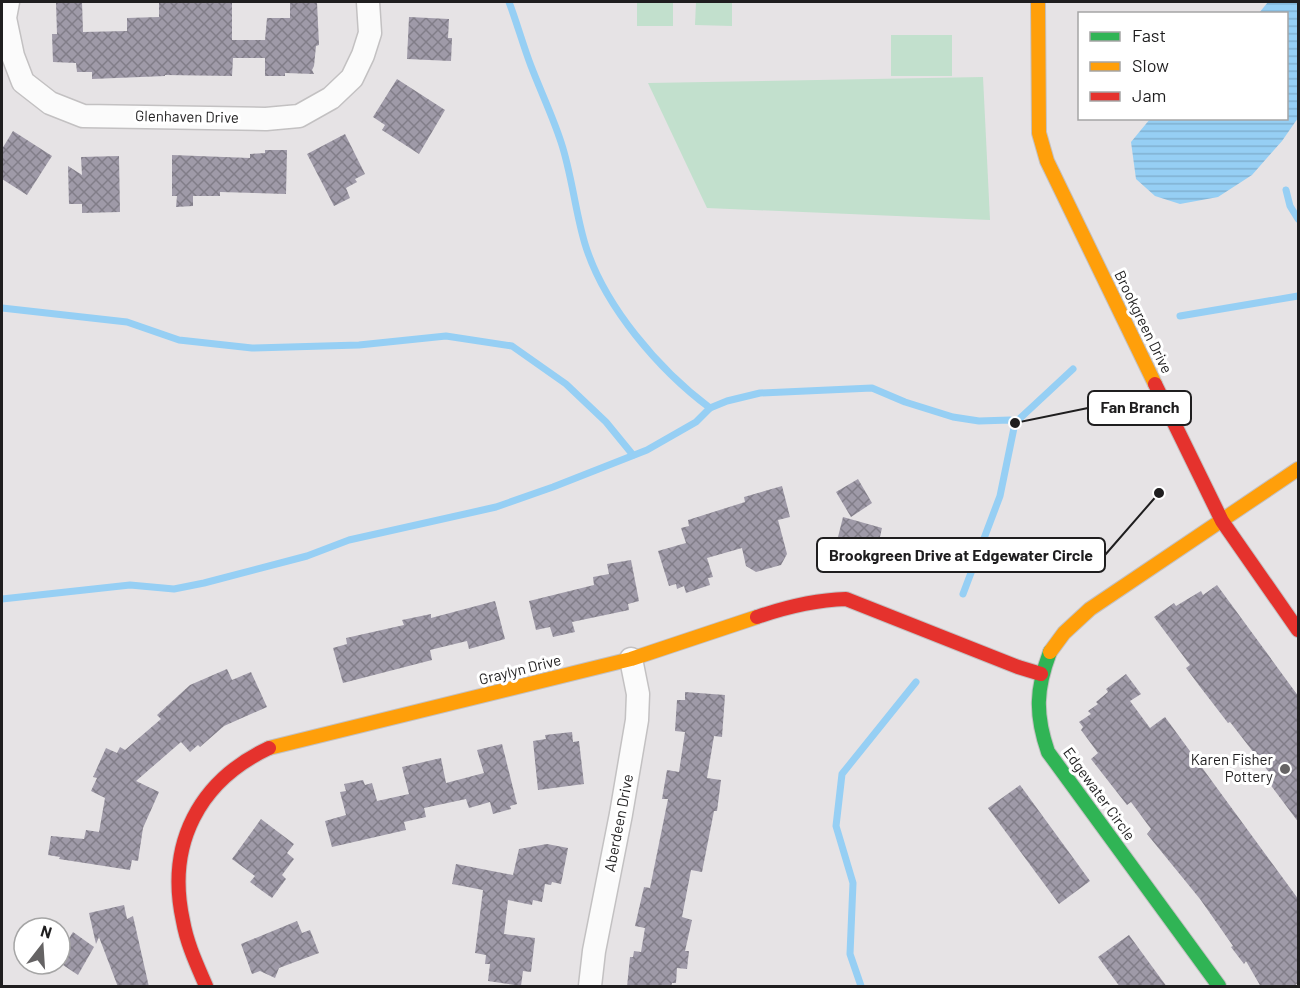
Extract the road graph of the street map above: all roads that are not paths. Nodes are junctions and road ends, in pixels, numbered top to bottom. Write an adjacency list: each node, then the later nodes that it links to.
1 (8, 2): 2 (street, Glenhaven Drive)
2 (368, 2)
3 (1038, 2): 5 (street, Brookgreen Drive)
4 (1299, 469): 5 (street, Edgewater Circle)
5 (1222, 521): 6 (street, Brookgreen Drive); 8 (street, Edgewater Circle)
6 (1299, 630)
7 (632, 659): 8 (street, Graylyn Drive); 9 (street, Graylyn Drive); 10 (street, Aberdeen Drive)
8 (1041, 674): 11 (street, Edgewater Circle)
9 (206, 987)
10 (590, 987)
11 (1219, 987)

